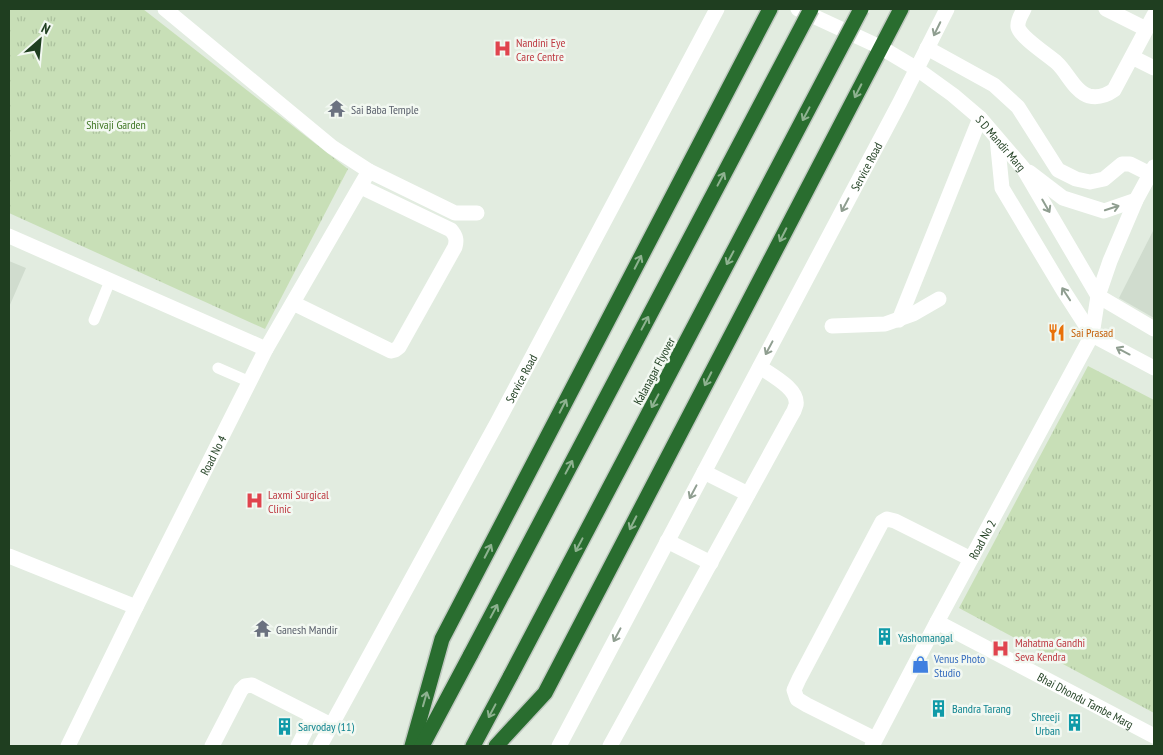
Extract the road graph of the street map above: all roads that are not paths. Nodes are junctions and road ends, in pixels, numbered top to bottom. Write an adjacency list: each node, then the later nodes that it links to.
1 (165, 9): 22 (street)
2 (717, 9): 50 (street, Service Road)
3 (770, 9): 57 (highway, one-way to 3)
4 (798, 9): 13 (street, S D Mandir Marg)
5 (811, 9): 58 (highway, one-way to 5, bridge)
6 (862, 9): 59 (highway, Kalanagar Flyover, one-way to 59, bridge)
7 (901, 9): 13 (highway)
8 (947, 9): 14 (street, Service Road, one-way to 14)
9 (1024, 9): 15 (street)
10 (1106, 9): 12 (street)
11 (1154, 15): 12 (street)
12 (1146, 29): 15 (street)
13 (880, 47): 17 (street, S D Mandir Marg); 60 (highway, one-way to 60)
14 (927, 48): 17 (street, Service Road); 21 (street)
15 (1132, 56): 16 (street)
16 (1154, 68)
17 (917, 69): 18 (street, S D Mandir Marg); 37 (street, Service Road, one-way to 37)
18 (980, 118): 19 (street, S D Mandir Marg); 32 (street)
19 (997, 138): 20 (street, S D Mandir Marg); 35 (street, one-way to 19)
20 (1024, 168): 24 (street, one-way to 24); 28 (street, S D Mandir Marg, one-way to 28)
21 (1152, 170): 24 (street, Road No 2)
22 (369, 172): 23 (street, Road No 4); 25 (street)
23 (361, 187): 30 (street, Road No 4); 30 (street)
24 (1136, 200): 28 (street, Road No 2)
25 (477, 214)
26 (9, 236): 27 (street)
27 (110, 280): 31 (lane); 36 (street)
28 (1098, 296): 34 (street, S D Mandir Marg); 35 (street, Road No 2)
29 (939, 299): 32 (street)
30 (293, 303): 36 (street, Road No 4)
31 (94, 320)
32 (899, 320): 33 (street)
33 (832, 326)
34 (1154, 329)
35 (1092, 335): 39 (street, one-way to 35); 45 (street, Road No 2)
36 (266, 349): 40 (street, Road No 4)
37 (760, 367): 41 (street, Service Road); 42 (street)
38 (218, 368): 40 (lane)
39 (1154, 368)
40 (250, 382): 47 (street, Road No 4)
41 (704, 472): 42 (street); 43 (street, Service Road, one-way to 43)
42 (748, 494): 46 (street)
43 (667, 541): 46 (street); 61 (street, Service Road, one-way to 61)
44 (9, 556): 47 (street)
45 (971, 559): 48 (street, Road No 2); 52 (street)
46 (711, 563): 62 (street)
47 (136, 607): 53 (street, Road No 4)
48 (937, 622): 51 (street, Bhai Dhondu Tambe Marg); 52 (street, Road No 2)
49 (313, 716): 50 (street); 54 (street); 55 (street)
50 (332, 725): 56 (street, Service Road)
51 (1154, 736)
52 (874, 743)
53 (68, 746)
54 (212, 746)
55 (298, 746)
56 (320, 746)
57 (412, 746)
58 (422, 746)
59 (473, 746)
60 (496, 746)
61 (558, 746)
62 (610, 746)

